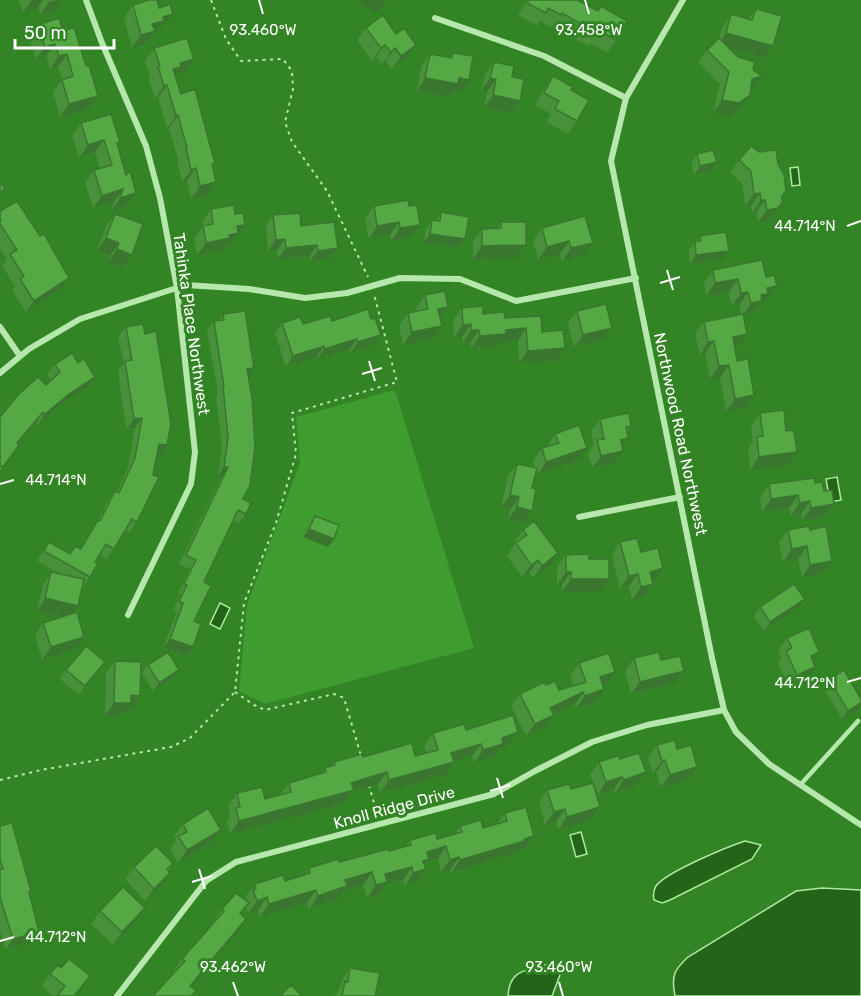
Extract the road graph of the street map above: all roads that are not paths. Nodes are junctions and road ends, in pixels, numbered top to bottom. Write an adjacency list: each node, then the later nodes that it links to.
1 (86, 0): 6 (street, Tahinka Place Northwest)
2 (682, 0): 4 (street, Northwood Road Northwest)
3 (435, 18): 4 (street)
4 (626, 98): 5 (street, Northwood Road Northwest)
5 (636, 278): 6 (street); 10 (street, Northwood Road Northwest)
6 (177, 288): 8 (street); 12 (street, Tahinka Place Northwest)
7 (0, 327): 8 (street)
8 (20, 356): 9 (street)
9 (0, 373)
10 (680, 497): 11 (street); 13 (street, Northwood Road Northwest)
11 (579, 517)
12 (128, 615)
13 (724, 710): 15 (street, Northwood Road Northwest); 17 (street, Knoll Ridge Drive)
14 (858, 721): 15 (lane)
15 (801, 784): 16 (street, Northwood Road Northwest)
16 (861, 825)
17 (117, 996)

